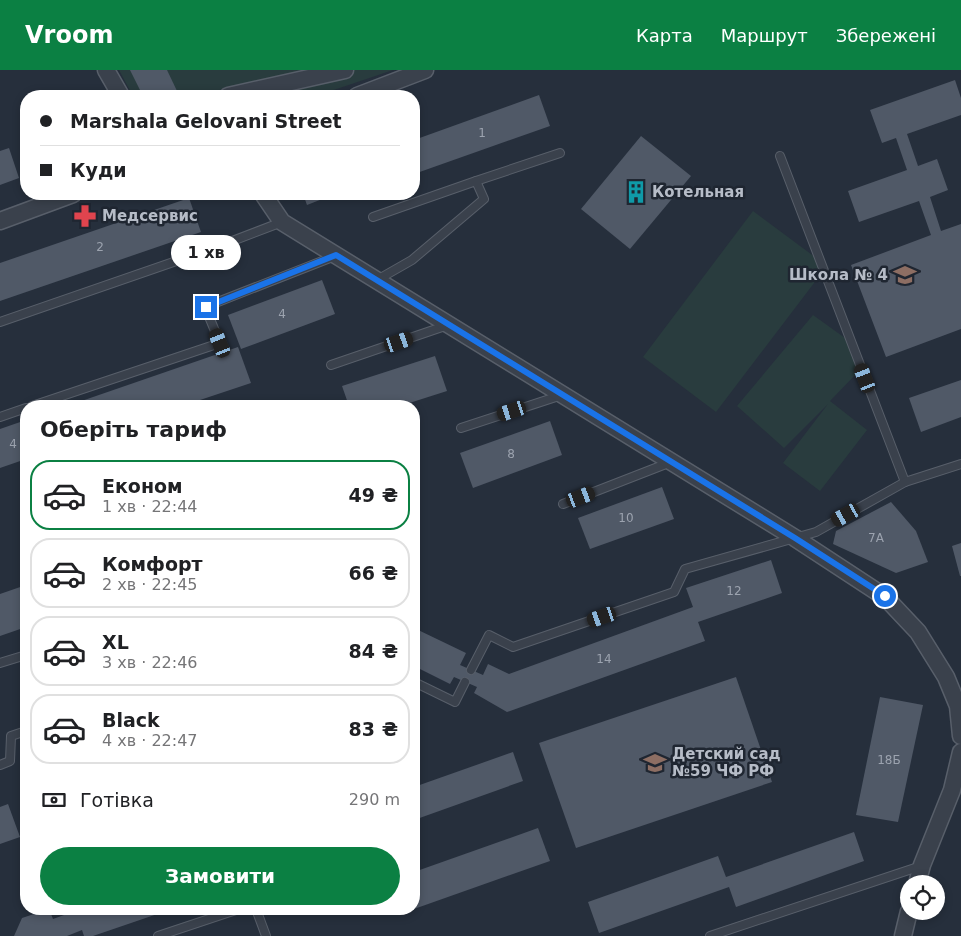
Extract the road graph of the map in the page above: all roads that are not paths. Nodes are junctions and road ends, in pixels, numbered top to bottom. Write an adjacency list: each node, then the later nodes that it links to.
1 (106, 70): 4 (street)
2 (345, 70): 5 (street)
3 (426, 70): 6 (street)
4 (118, 90)
5 (255, 90)
6 (373, 90)
7 (560, 153): 9 (lane)
8 (780, 156): 27 (lane)
9 (476, 181): 12 (lane); 16 (lane)
10 (57, 200): 13 (street)
11 (267, 200): 14 (street)
12 (373, 217)
13 (0, 221)
14 (282, 222): 15 (street); 17 (lane)
15 (336, 255): 16 (street); 21 (lane)
16 (377, 280): 18 (street)
17 (0, 322)
18 (449, 325): 19 (lane); 20 (street)
19 (331, 365)
20 (563, 395): 24 (lane); 25 (street)
21 (50, 400)
22 (20, 410): 23 (lane)
23 (0, 417)
24 (461, 428)
25 (671, 462): 28 (lane); 29 (street)
26 (961, 464): 27 (lane)
27 (905, 482): 29 (lane)
28 (564, 504)
29 (795, 538): 32 (lane); 36 (street)
30 (20, 657): 31 (lane)
31 (0, 664)
32 (471, 670)
33 (465, 682): 34 (lane)
34 (420, 685)
35 (20, 733): 38 (lane)
36 (961, 736)
37 (961, 752): 39 (street)
38 (0, 765)
39 (922, 865): 40 (street); 46 (lane)
40 (919, 875)
41 (221, 915): 44 (lane)
42 (258, 915): 45 (lane)
43 (908, 920): 47 (street)
44 (158, 936)
45 (266, 936)
46 (710, 936)
47 (904, 936)

